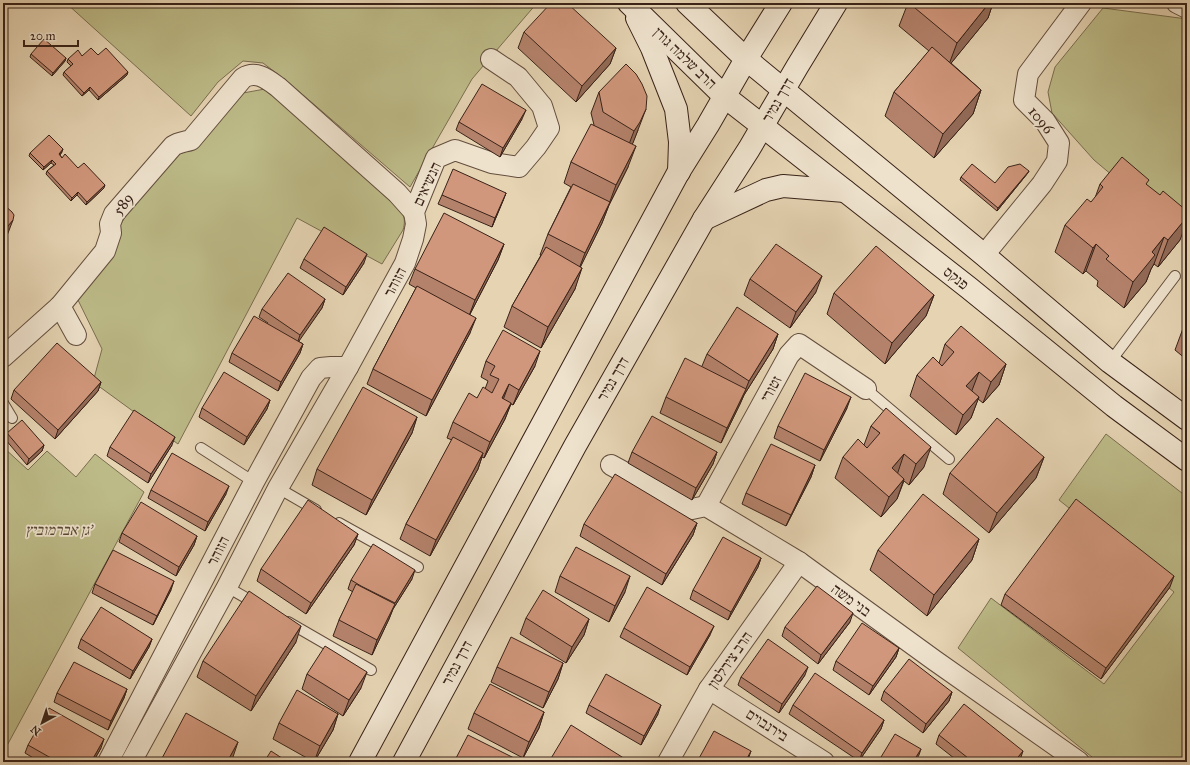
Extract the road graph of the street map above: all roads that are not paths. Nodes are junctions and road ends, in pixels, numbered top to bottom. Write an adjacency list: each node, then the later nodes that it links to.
1 (687, 3): 9 (main road)
2 (781, 3): 9 (main road)
3 (836, 3): 11 (main road, דרך נמיר)
4 (1081, 3): 18 (street, 1096)
5 (1177, 3): 7 (street)
6 (630, 4): 12 (main road, הרב שלמה גורן); 14 (main road)
7 (1187, 8)
8 (491, 59): 16 (street, הנשיאים)
9 (746, 59): 11 (main road); 12 (main road)
10 (242, 78): 16 (street, הנשיאים); 20 (street, 589)
11 (784, 90): 13 (main road, דרך נמיר); 18 (main road)
12 (724, 96): 13 (main road, פנקס); 14 (main road)
13 (763, 126): 15 (main road, פנקס); 17 (main road, דרך נמיר)
14 (678, 173): 46 (main road)
15 (846, 191): 17 (main road); 31 (main road, פנקס)
16 (414, 212): 24 (street, הזוהר)
17 (704, 219): 47 (main road, דרך נמיר)
18 (984, 255): 23 (main road)
19 (1175, 276): 23 (lane)
20 (60, 306): 21 (street); 22 (street, 589)
21 (76, 335)
22 (3, 357)
23 (1110, 362): 28 (main road)
24 (348, 368): 33 (street, הזוהר); 34 (street, הזוהר)
25 (866, 389): 30 (lane); 35 (street, זטורי)
26 (3, 403): 27 (lane)
27 (12, 418)
28 (1187, 419)
29 (201, 448): 33 (lane)
30 (949, 459)
31 (1187, 460)
32 (611, 465): 35 (street)
33 (254, 482): 44 (street, הזוהר)
34 (278, 488): 37 (lane); 38 (street, הזוהר)
35 (706, 506): 36 (street, בני משה)
36 (799, 562): 42 (street, הרב צירלסון); 43 (street, בני משה)
37 (418, 567)
38 (227, 587): 39 (lane); 45 (street, הזוהר)
39 (261, 606)
40 (282, 618): 41 (lane)
41 (372, 670)
42 (709, 689): 48 (street, הרב צירלסון); 49 (street, בירנבוים)
43 (1069, 759)
44 (108, 762)
45 (131, 762)
46 (360, 762)
47 (404, 762)
48 (668, 762)
49 (824, 762)

